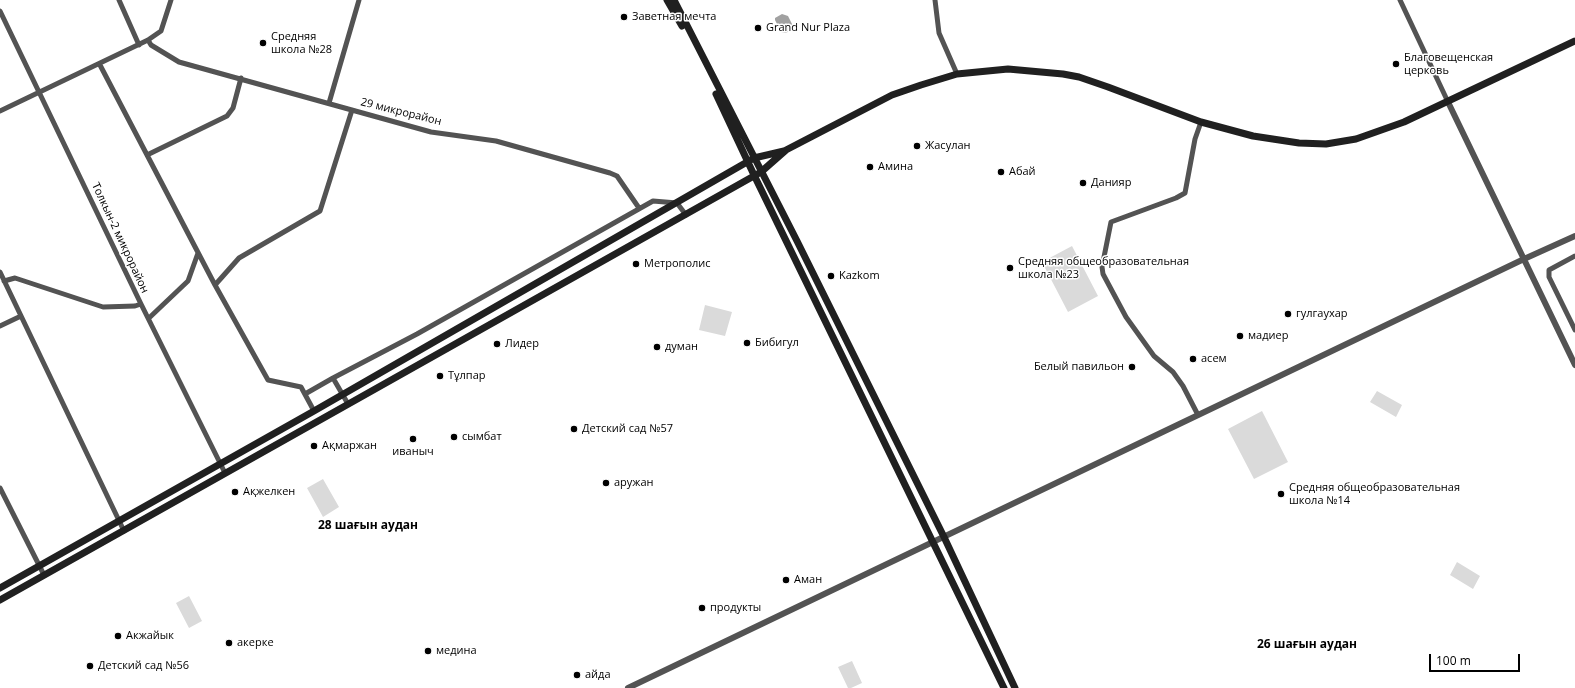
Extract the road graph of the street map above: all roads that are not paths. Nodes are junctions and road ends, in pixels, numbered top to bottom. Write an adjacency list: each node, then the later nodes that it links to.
1 (119, 0): 12 (street)
2 (171, 0): 10 (street)
3 (359, 0): 18 (street)
4 (667, 0): 9 (main road)
5 (674, 0): 9 (main road)
6 (935, 0): 14 (street)
7 (1400, 0): 17 (street)
8 (0, 11): 16 (street, Толкын-2 микрорайон)
9 (691, 38): 24 (main road)
10 (148, 40): 12 (street); 15 (street, 29 микрорайон)
11 (1575, 41): 17 (main road)
12 (139, 45): 13 (street)
13 (100, 65): 16 (street); 23 (street)
14 (957, 74): 21 (main road); 22 (main road)
15 (241, 78): 18 (street, 29 микрорайон); 23 (street)
16 (40, 93): 20 (street); 36 (street, Толкын-2 микрорайон)
17 (1448, 102): 21 (main road); 32 (street)
18 (329, 104): 19 (street, 29 микрорайон)
19 (352, 110): 27 (street, 29 микрорайон); 35 (street)
20 (0, 111)
21 (1201, 122): 47 (street)
22 (786, 150): 24 (main road); 25 (main road)
23 (147, 155): 30 (street)
24 (751, 160): 25 (main road); 26 (main road)
25 (757, 174): 28 (main road); 53 (main road); 54 (main road)
26 (677, 203): 27 (street); 28 (street); 44 (main road)
27 (639, 208): 42 (street)
28 (686, 215): 45 (main road)
29 (1575, 236): 32 (street)
30 (198, 253): 35 (street); 38 (street)
31 (1575, 256): 40 (street)
32 (1524, 259): 41 (street); 47 (street)
33 (0, 272): 34 (street)
34 (4, 280): 36 (street); 37 (street)
35 (215, 284): 43 (street)
36 (141, 304): 38 (street, Толкын-2 микрорайон)
37 (21, 316): 39 (street); 51 (street)
38 (149, 318): 48 (street, Толкын-2 микрорайон)
39 (0, 326)
40 (1575, 330)
41 (1575, 365)
42 (332, 378): 43 (street); 44 (street)
43 (305, 394): 46 (street)
44 (342, 395): 45 (street); 46 (main road)
45 (348, 404): 49 (main road)
46 (314, 411): 48 (main road)
47 (1198, 415): 53 (street)
48 (220, 463): 49 (street, Толкын-2 микрорайон); 51 (main road)
49 (225, 473): 52 (main road)
50 (0, 488): 55 (street)
51 (118, 521): 52 (street); 55 (main road)
52 (124, 530): 56 (main road)
53 (944, 537): 54 (street); 61 (main road)
54 (933, 542): 59 (street); 60 (main road)
55 (39, 566): 56 (street); 57 (main road)
56 (44, 575): 58 (main road)
57 (0, 588)
58 (0, 600)
59 (628, 688)
60 (1004, 688)
61 (1015, 688)

